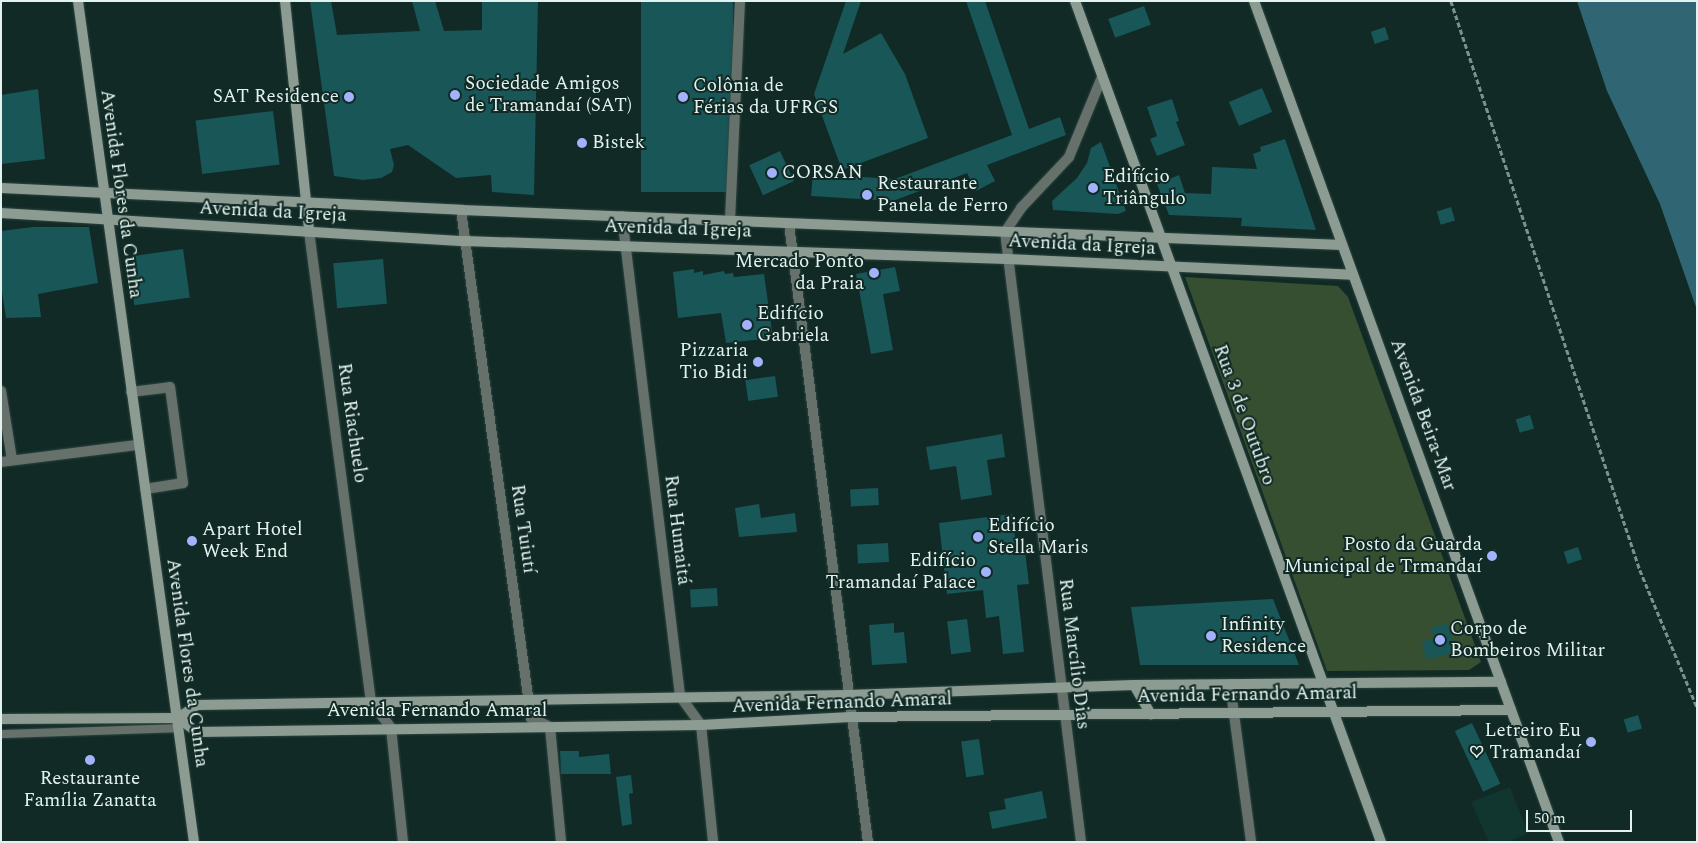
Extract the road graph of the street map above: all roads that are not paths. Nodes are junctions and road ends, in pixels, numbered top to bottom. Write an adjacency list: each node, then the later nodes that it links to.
1 (78, 1): 8 (main road, Avenida Flores da Cunha)
2 (285, 1): 9 (main road, Rua Riachuelo)
3 (740, 1): 14 (street)
4 (1075, 1): 6 (main road, Rua 3 de Outubro)
5 (1254, 1): 21 (main road, Avenida Beira-Mar)
6 (1102, 76): 17 (street); 18 (main road, Rua 3 de Outubro)
7 (1, 188): 8 (main road, Avenida da Igreja)
8 (102, 194): 9 (main road, Avenida da Igreja); 13 (main road, Avenida Flores da Cunha)
9 (307, 200): 10 (main road, Avenida da Igreja); 16 (main road, Rua Riachuelo)
10 (461, 210): 12 (main road, Avenida da Igreja); 19 (street, Rua Tuiutí)
11 (1, 213): 13 (main road, Avenida da Igreja)
12 (622, 216): 14 (main road, Avenida da Igreja); 20 (street, Rua Humaitá)
13 (106, 220): 16 (main road, Avenida da Igreja); 27 (main road, Avenida Flores da Cunha)
14 (730, 220): 15 (main road, Avenida da Igreja)
15 (789, 224): 17 (main road, Avenida da Igreja); 22 (street)
16 (309, 231): 19 (main road, Avenida da Igreja); 40 (street, Rua Riachuelo)
17 (1005, 232): 18 (main road, Avenida da Igreja); 23 (street, Rua Marcílio Dias)
18 (1161, 238): 21 (main road, Avenida da Igreja); 24 (main road, Rua 3 de Outubro)
19 (464, 240): 20 (main road, Avenida da Igreja); 39 (street, Rua Tuiutí)
20 (624, 244): 22 (main road, Avenida da Igreja); 37 (street, Rua Humaitá)
21 (1342, 245): 25 (main road, Avenida Beira-Mar)
22 (790, 250): 23 (main road, Avenida da Igreja); 38 (street)
23 (1007, 259): 24 (main road, Avenida da Igreja); 36 (street, Rua Marcílio Dias)
24 (1171, 266): 25 (main road, Avenida da Igreja); 32 (main road, Rua 3 de Outubro)
25 (1353, 276): 33 (main road, Avenida Beira-Mar)
26 (1, 391): 29 (street)
27 (131, 392): 28 (main road, Avenida Flores da Cunha); 31 (street)
28 (138, 445): 29 (street); 31 (main road, Avenida Flores da Cunha)
29 (12, 460): 30 (street)
30 (1, 462)
31 (145, 489): 48 (main road, Avenida Flores da Cunha)
32 (1324, 682): 33 (main road, Avenida Fernando Amaral); 34 (main road, Avenida Fernando Amaral); 41 (main road, Rua 3 de Outubro)
33 (1502, 682): 42 (main road, Avenida Beira-Mar)
34 (1230, 684): 35 (main road, Avenida Fernando Amaral); 43 (street)
35 (1134, 685): 36 (main road, Avenida Fernando Amaral); 44 (main road)
36 (1061, 687): 38 (main road, Avenida Fernando Amaral); 45 (street, Rua Marcílio Dias)
37 (680, 696): 38 (main road, Avenida Fernando Amaral); 39 (main road, Avenida Fernando Amaral); 49 (street, Rua Humaitá)
38 (848, 696): 46 (street)
39 (530, 698): 40 (main road, Avenida Fernando Amaral); 50 (street, Rua Tuiutí)
40 (371, 702): 48 (main road, Avenida Fernando Amaral); 51 (street)
41 (1334, 710): 42 (main road, Avenida Fernando Amaral); 43 (main road, Avenida Fernando Amaral); 60 (main road, Rua 3 de Outubro)
42 (1511, 710): 61 (main road, Avenida Beira-Mar)
43 (1233, 712): 44 (main road, Avenida Fernando Amaral); 59 (street)
44 (1151, 714): 45 (main road, Avenida Fernando Amaral)
45 (1064, 716): 46 (main road, Avenida Fernando Amaral); 58 (street, Rua Marcílio Dias)
46 (851, 717): 49 (main road, Avenida Fernando Amaral); 57 (street)
47 (1, 719): 48 (main road)
48 (179, 723): 51 (main road, Avenida Fernando Amaral); 52 (lane, Avenida Fernando Amaral); 53 (main road, Avenida Flores da Cunha)
49 (701, 725): 50 (main road, Avenida Fernando Amaral); 56 (street)
50 (550, 727): 51 (main road, Avenida Fernando Amaral); 55 (street)
51 (391, 728): 54 (street)
52 (1, 734)
53 (194, 842)
54 (402, 842)
55 (561, 842)
56 (713, 842)
57 (868, 842)
58 (1081, 842)
59 (1251, 842)
60 (1381, 842)
61 (1559, 842)

